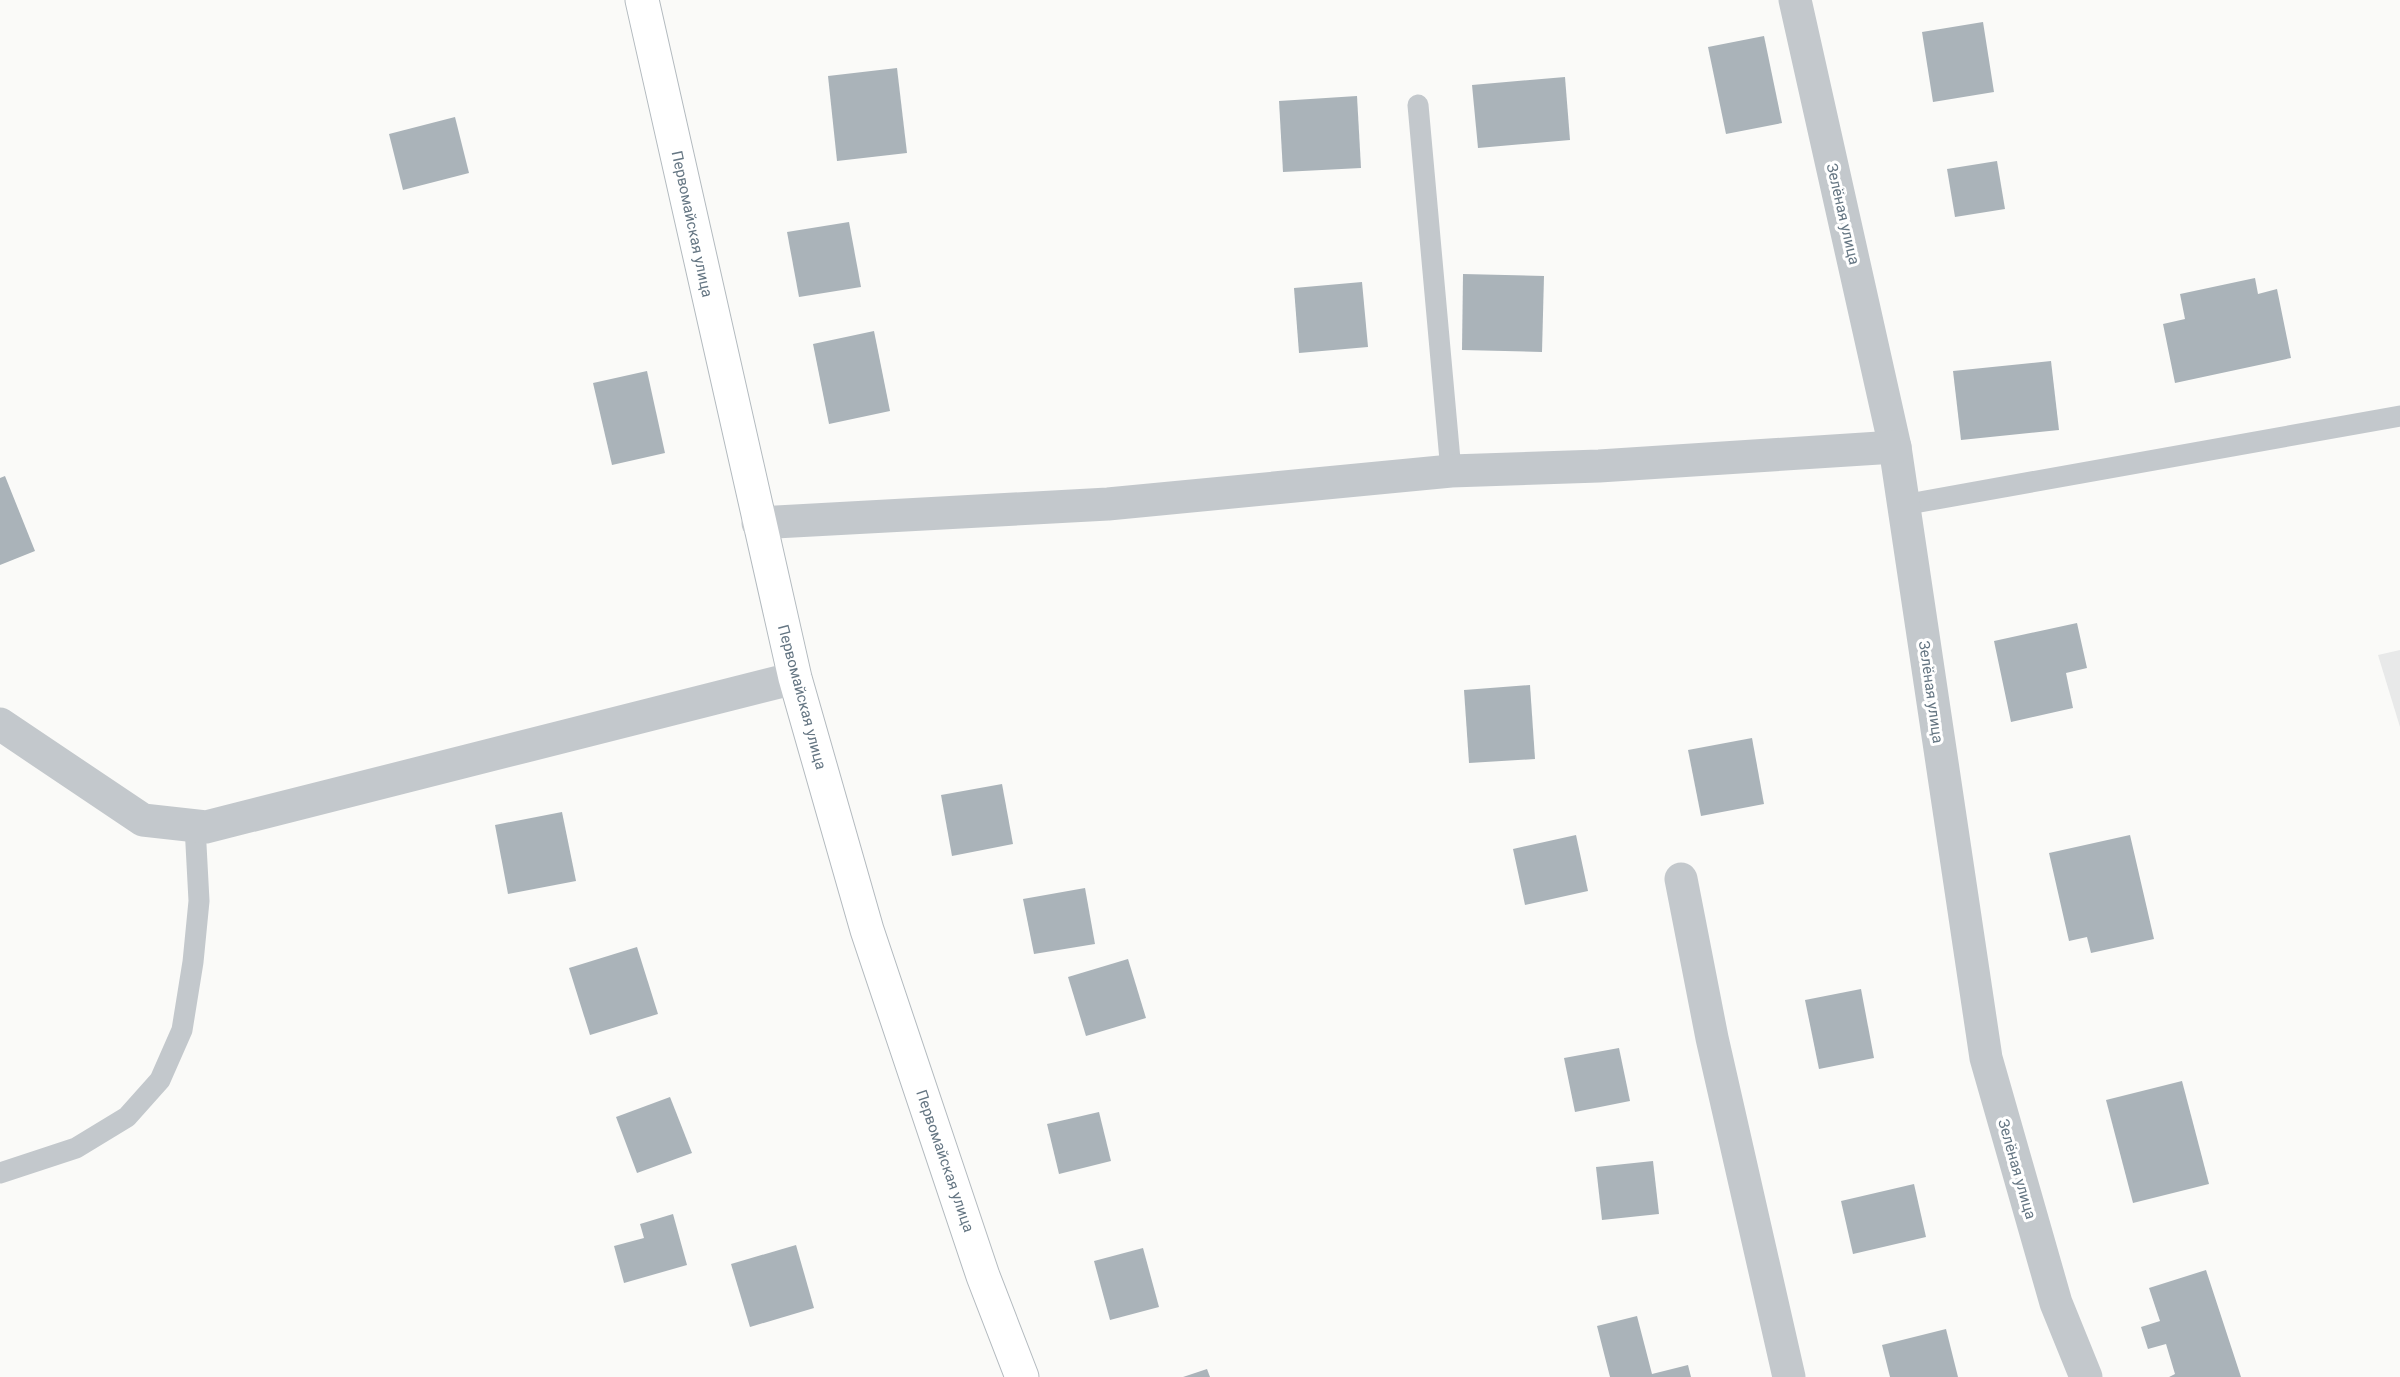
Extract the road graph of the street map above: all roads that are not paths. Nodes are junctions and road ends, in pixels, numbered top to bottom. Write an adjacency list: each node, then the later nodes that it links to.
1 (642, 0): 8 (street, Первомайская улица)
2 (1796, 0): 5 (street, Зелёная улица)
3 (1418, 105): 6 (lane)
4 (2400, 416): 7 (lane)
5 (1895, 447): 6 (street); 7 (street, Зелёная улица)
6 (1451, 471): 8 (street)
7 (1903, 505): 16 (street, Зелёная улица)
8 (758, 523): 9 (street, Первомайская улица)
9 (795, 678): 11 (street); 14 (street, Первомайская улица)
10 (0, 724): 11 (street)
11 (195, 826): 13 (lane)
12 (1681, 879): 15 (street)
13 (0, 1173)
14 (1022, 1377)
15 (1789, 1377)
16 (2086, 1377)

